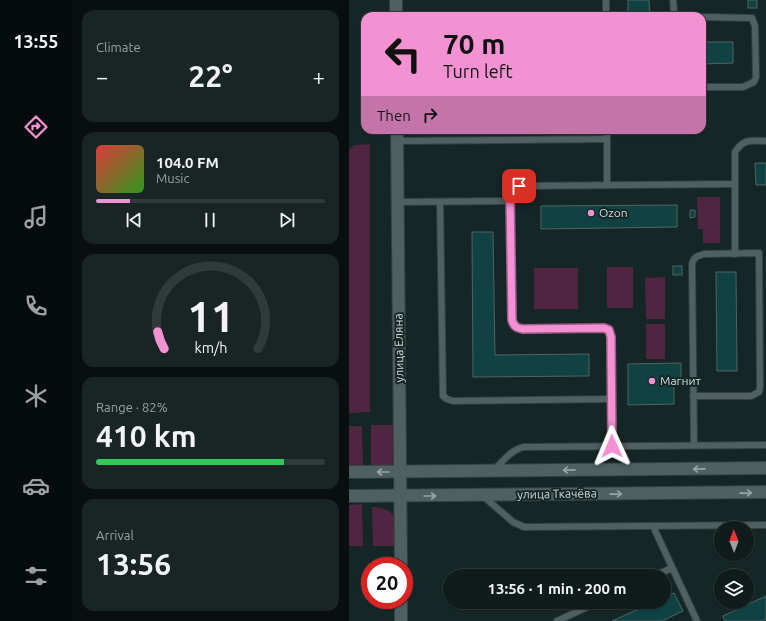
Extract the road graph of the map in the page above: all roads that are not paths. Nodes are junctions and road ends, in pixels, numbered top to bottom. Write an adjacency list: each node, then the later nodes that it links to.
1 (396, 0): 4 (street)
2 (606, 0): 5 (lane)
3 (673, 0): 6 (lane)
4 (396, 12)
5 (606, 12)
6 (674, 12)
7 (706, 17): 8 (lane)
8 (706, 88)
9 (607, 134): 11 (lane)
10 (397, 135): 11 (lane); 16 (street, улица Еляна)
11 (607, 139): 14 (lane)
12 (766, 141): 13 (lane)
13 (735, 184): 14 (lane); 18 (lane)
14 (607, 185): 15 (lane)
15 (510, 201): 17 (lane); 20 (lane)
16 (398, 202): 17 (lane); 27 (street, улица Еляна)
17 (440, 202): 20 (lane)
18 (735, 254): 19 (lane); 19 (lane)
19 (693, 396): 21 (lane)
20 (612, 399): 23 (lane)
21 (693, 445): 22 (lane); 23 (lane)
22 (766, 445)
23 (612, 446): 25 (lane)
24 (766, 468): 25 (street, улица Ткачёва, one-way to 25)
25 (494, 471): 27 (street, улица Ткачёва)
26 (349, 472): 27 (street, улица Ткачёва, one-way to 26)
27 (401, 472): 31 (street, улица Еляна)
28 (766, 492): 29 (street, улица Ткачёва, one-way to 28)
29 (482, 495): 31 (street, улица Ткачёва, one-way to 29); 33 (lane)
30 (349, 496): 31 (street, улица Ткачёва)
31 (400, 496): 34 (street, улица Еляна)
32 (766, 525): 33 (lane)
33 (653, 526): 35 (lane)
34 (401, 557)
35 (672, 568): 40 (lane)
36 (401, 609): 38 (street)
37 (583, 609): 39 (lane)
38 (401, 621)
39 (557, 621)
40 (697, 621)

